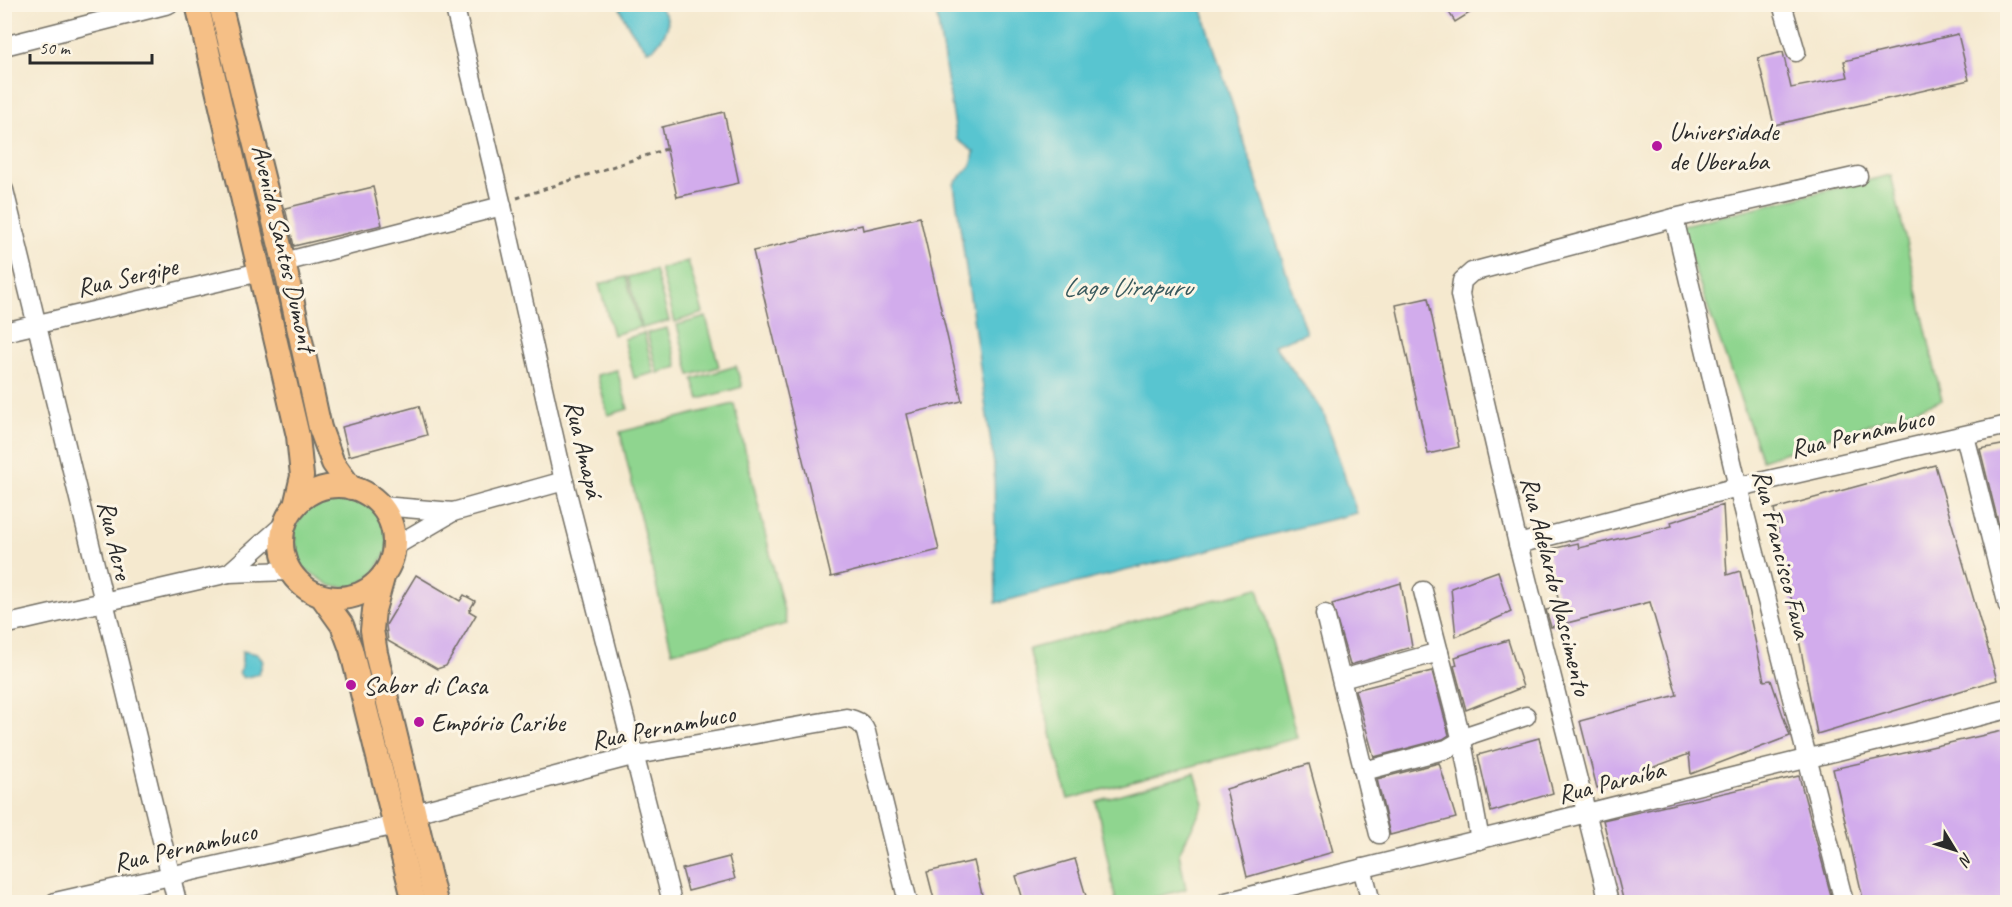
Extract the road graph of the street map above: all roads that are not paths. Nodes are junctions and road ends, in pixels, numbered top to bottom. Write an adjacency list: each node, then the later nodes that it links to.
1 (168, 4): 6 (street)
2 (197, 4): 13 (main road, Avenida Santos Dumont)
3 (220, 4): 12 (main road, Avenida Santos Dumont)
4 (454, 4): 10 (street, Rua Amapá)
5 (1782, 4): 7 (street)
6 (4, 46)
7 (1796, 52)
8 (1858, 176): 11 (street)
9 (4, 190): 14 (street, Rua Acre)
10 (502, 206): 12 (street); 18 (street, Rua Amapá)
11 (1674, 218): 19 (street, Rua Francisco Fava); 25 (street, Rua Adelardo Nascimento)
12 (284, 262): 20 (main road, Avenida Santos Dumont)
13 (261, 272): 14 (street, Rua Sergipe); 21 (main road, Avenida Santos Dumont)
14 (38, 323): 15 (street, Rua Sergipe); 32 (street, Rua Acre)
15 (4, 332)
16 (2007, 425): 17 (street, Rua Pernambuco)
17 (1965, 436): 19 (street, Rua Pernambuco); 33 (street)
18 (564, 481): 23 (street); 41 (street, Rua Amapá)
19 (1738, 487): 25 (street, Rua Pernambuco); 42 (street, Rua Francisco Fava)
20 (351, 488): 21 (main road, Avenida Santos Dumont); 22 (main road, Avenida Santos Dumont)
21 (295, 506): 24 (main road, Avenida Santos Dumont)
22 (382, 506): 23 (street); 26 (main road)
23 (453, 512): 26 (street)
24 (282, 526): 27 (main road); 28 (street)
25 (1518, 544): 44 (street, Rua Adelardo Nascimento)
26 (395, 546): 29 (main road)
27 (289, 571): 28 (street); 31 (main road)
28 (229, 573): 32 (street)
29 (385, 573): 31 (main road); 45 (main road)
30 (1423, 591): 36 (street)
31 (322, 597): 45 (main road)
32 (104, 602): 35 (street); 49 (street, Rua Acre)
33 (2007, 606)
34 (1325, 614): 37 (street)
35 (4, 625)
36 (1439, 652): 37 (street); 40 (street)
37 (1342, 679): 43 (street)
38 (2007, 709): 42 (street, Rua Paraíba)
39 (1526, 716): 40 (street)
40 (1462, 741): 43 (street); 47 (street)
41 (636, 755): 45 (street, Rua Pernambuco); 54 (street, Rua Amapá); 55 (street, Rua Pernambuco)
42 (1808, 759): 44 (street, Rua Paraíba); 59 (street, Rua Francisco Fava)
43 (1364, 771): 46 (street)
44 (1587, 814): 47 (street, Rua Paraíba); 58 (street, Rua Adelardo Nascimento)
45 (405, 819): 49 (street, Rua Pernambuco); 52 (main road); 53 (main road)
46 (1379, 834)
47 (1480, 840): 48 (street, Rua Paraíba)
48 (1362, 868): 56 (street, Rua Paraíba); 57 (street)
49 (170, 877): 50 (street, Rua Pernambuco); 51 (street, Rua Acre)
50 (55, 903)
51 (177, 903)
52 (414, 903)
53 (436, 903)
54 (672, 903)
55 (908, 903)
56 (1226, 903)
57 (1371, 903)
58 (1609, 903)
59 (1844, 903)

